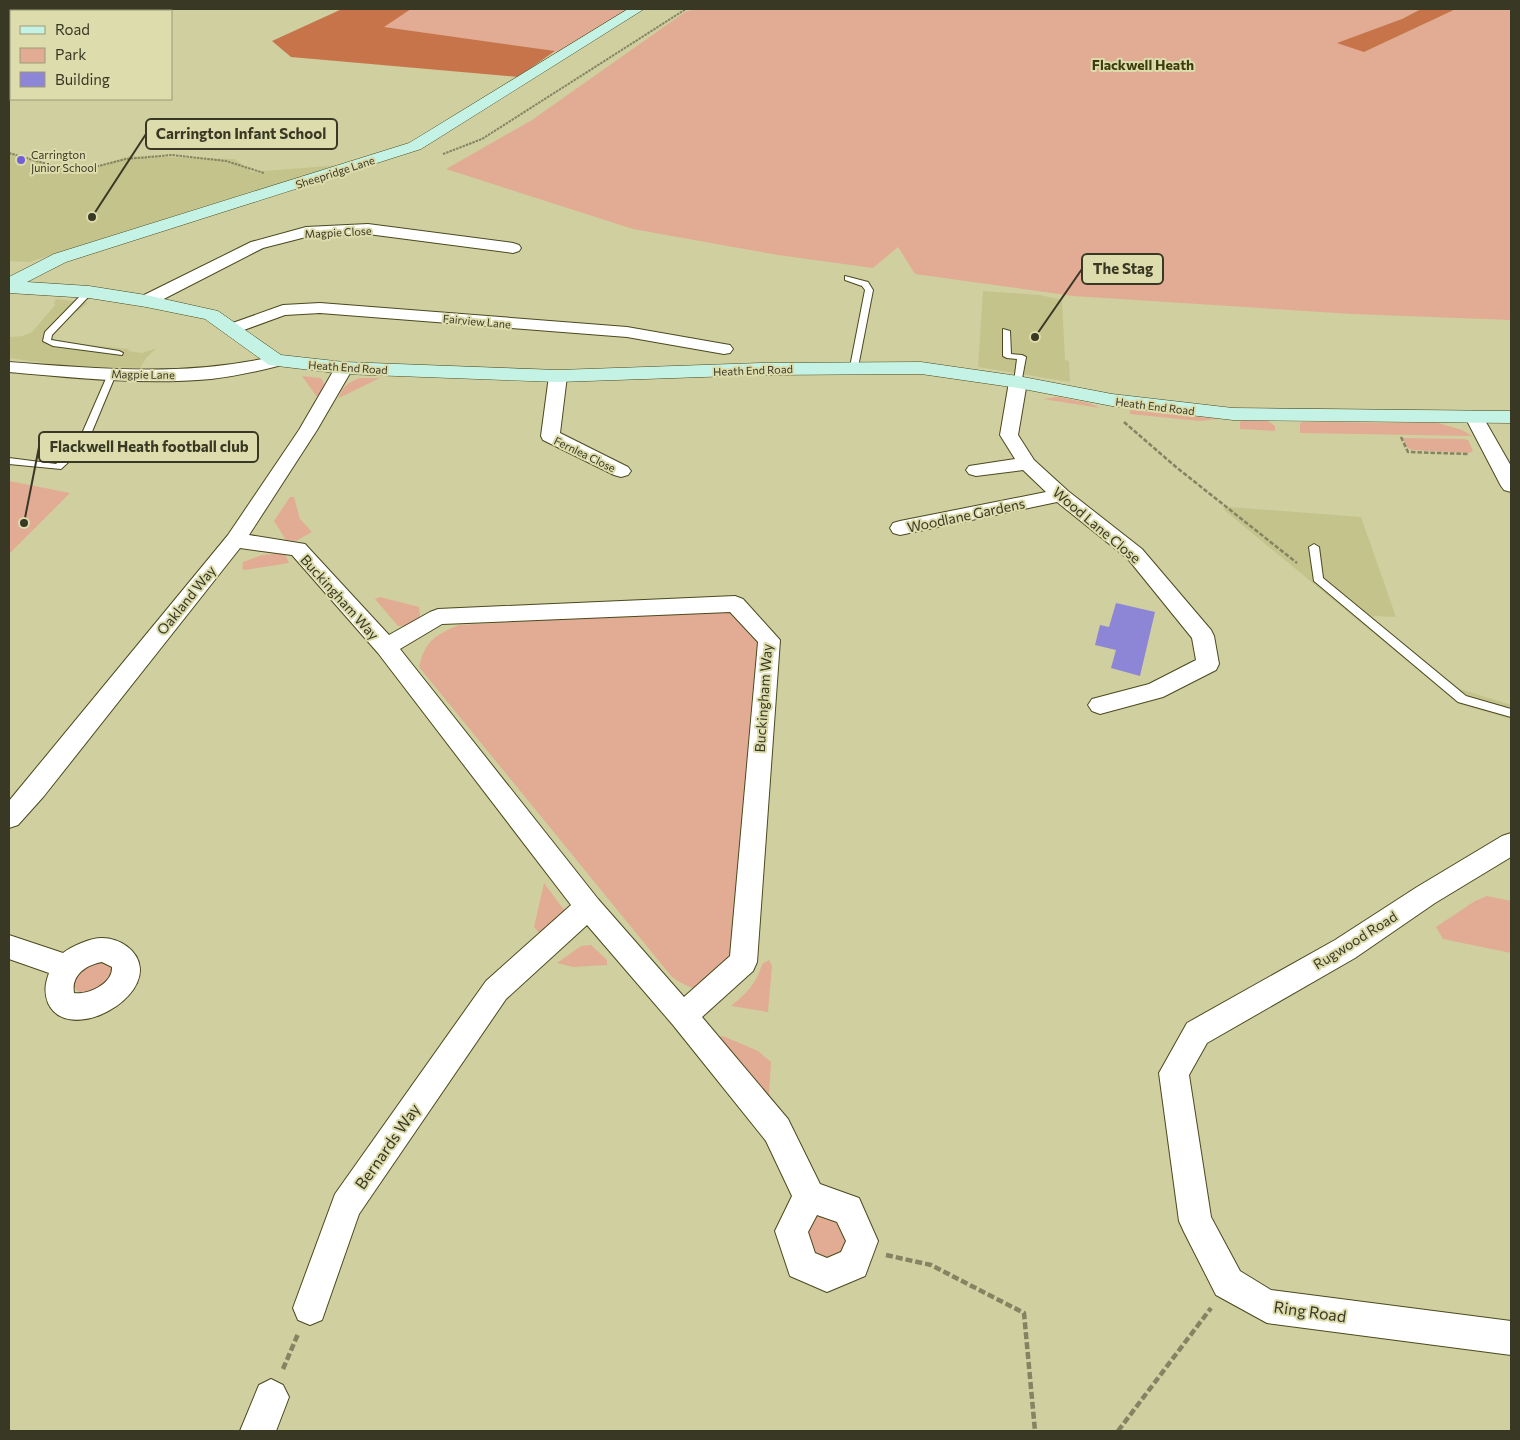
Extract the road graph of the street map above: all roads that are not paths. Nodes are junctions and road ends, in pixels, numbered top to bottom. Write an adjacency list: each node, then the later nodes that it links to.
1 (637, 9): 4 (street, Sheepridge Lane)
2 (513, 248): 6 (street, Magpie Close)
3 (848, 278): 13 (lane)
4 (9, 285): 5 (street)
5 (89, 292): 6 (street); 10 (lane)
6 (146, 301): 7 (street)
7 (233, 329): 9 (street, Fairview Lane); 11 (street)
8 (1006, 331): 17 (lane)
9 (724, 349)
10 (119, 352)
11 (276, 361): 14 (street, Heath End Road); 15 (street, Magpie Lane)
12 (9, 367): 15 (street, Magpie Lane)
13 (854, 367): 16 (street, Heath End Road); 17 (street, Heath End Road)
14 (344, 368): 16 (street, Heath End Road); 27 (street, Oakland Way)
15 (112, 374): 20 (lane)
16 (558, 376): 23 (street, Fernlea Close)
17 (1018, 382): 18 (street, Heath End Road); 21 (street, Wood Lane Close)
18 (1474, 417): 19 (street, Heath End Road); 24 (street)
19 (1511, 417)
20 (9, 461)
21 (1026, 464): 22 (street); 25 (street, Wood Lane Close)
22 (976, 470)
23 (621, 471)
24 (1511, 486)
25 (1061, 495): 26 (street, Woodlane Gardens); 30 (street, Wood Lane Close)
26 (900, 528)
27 (235, 540): 29 (street, Buckingham Way); 32 (street, Oakland Way)
28 (1314, 547): 31 (lane)
29 (386, 647): 34 (street, Buckingham Way); 37 (street, Buckingham Way)
30 (1100, 705)
31 (1511, 713)
32 (9, 818)
33 (1508, 851): 38 (street, Rugwood Road)
34 (588, 907): 37 (street, Buckingham Way); 40 (street, Bernards Way)
35 (9, 947): 36 (street)
36 (67, 967)
37 (683, 1016): 39 (street, Buckingham Way)
38 (1197, 1033): 41 (street, Ring Road)
39 (809, 1197): 39 (street)
40 (310, 1308)
41 (1511, 1338)
42 (270, 1397): 43 (street)
43 (258, 1431)

